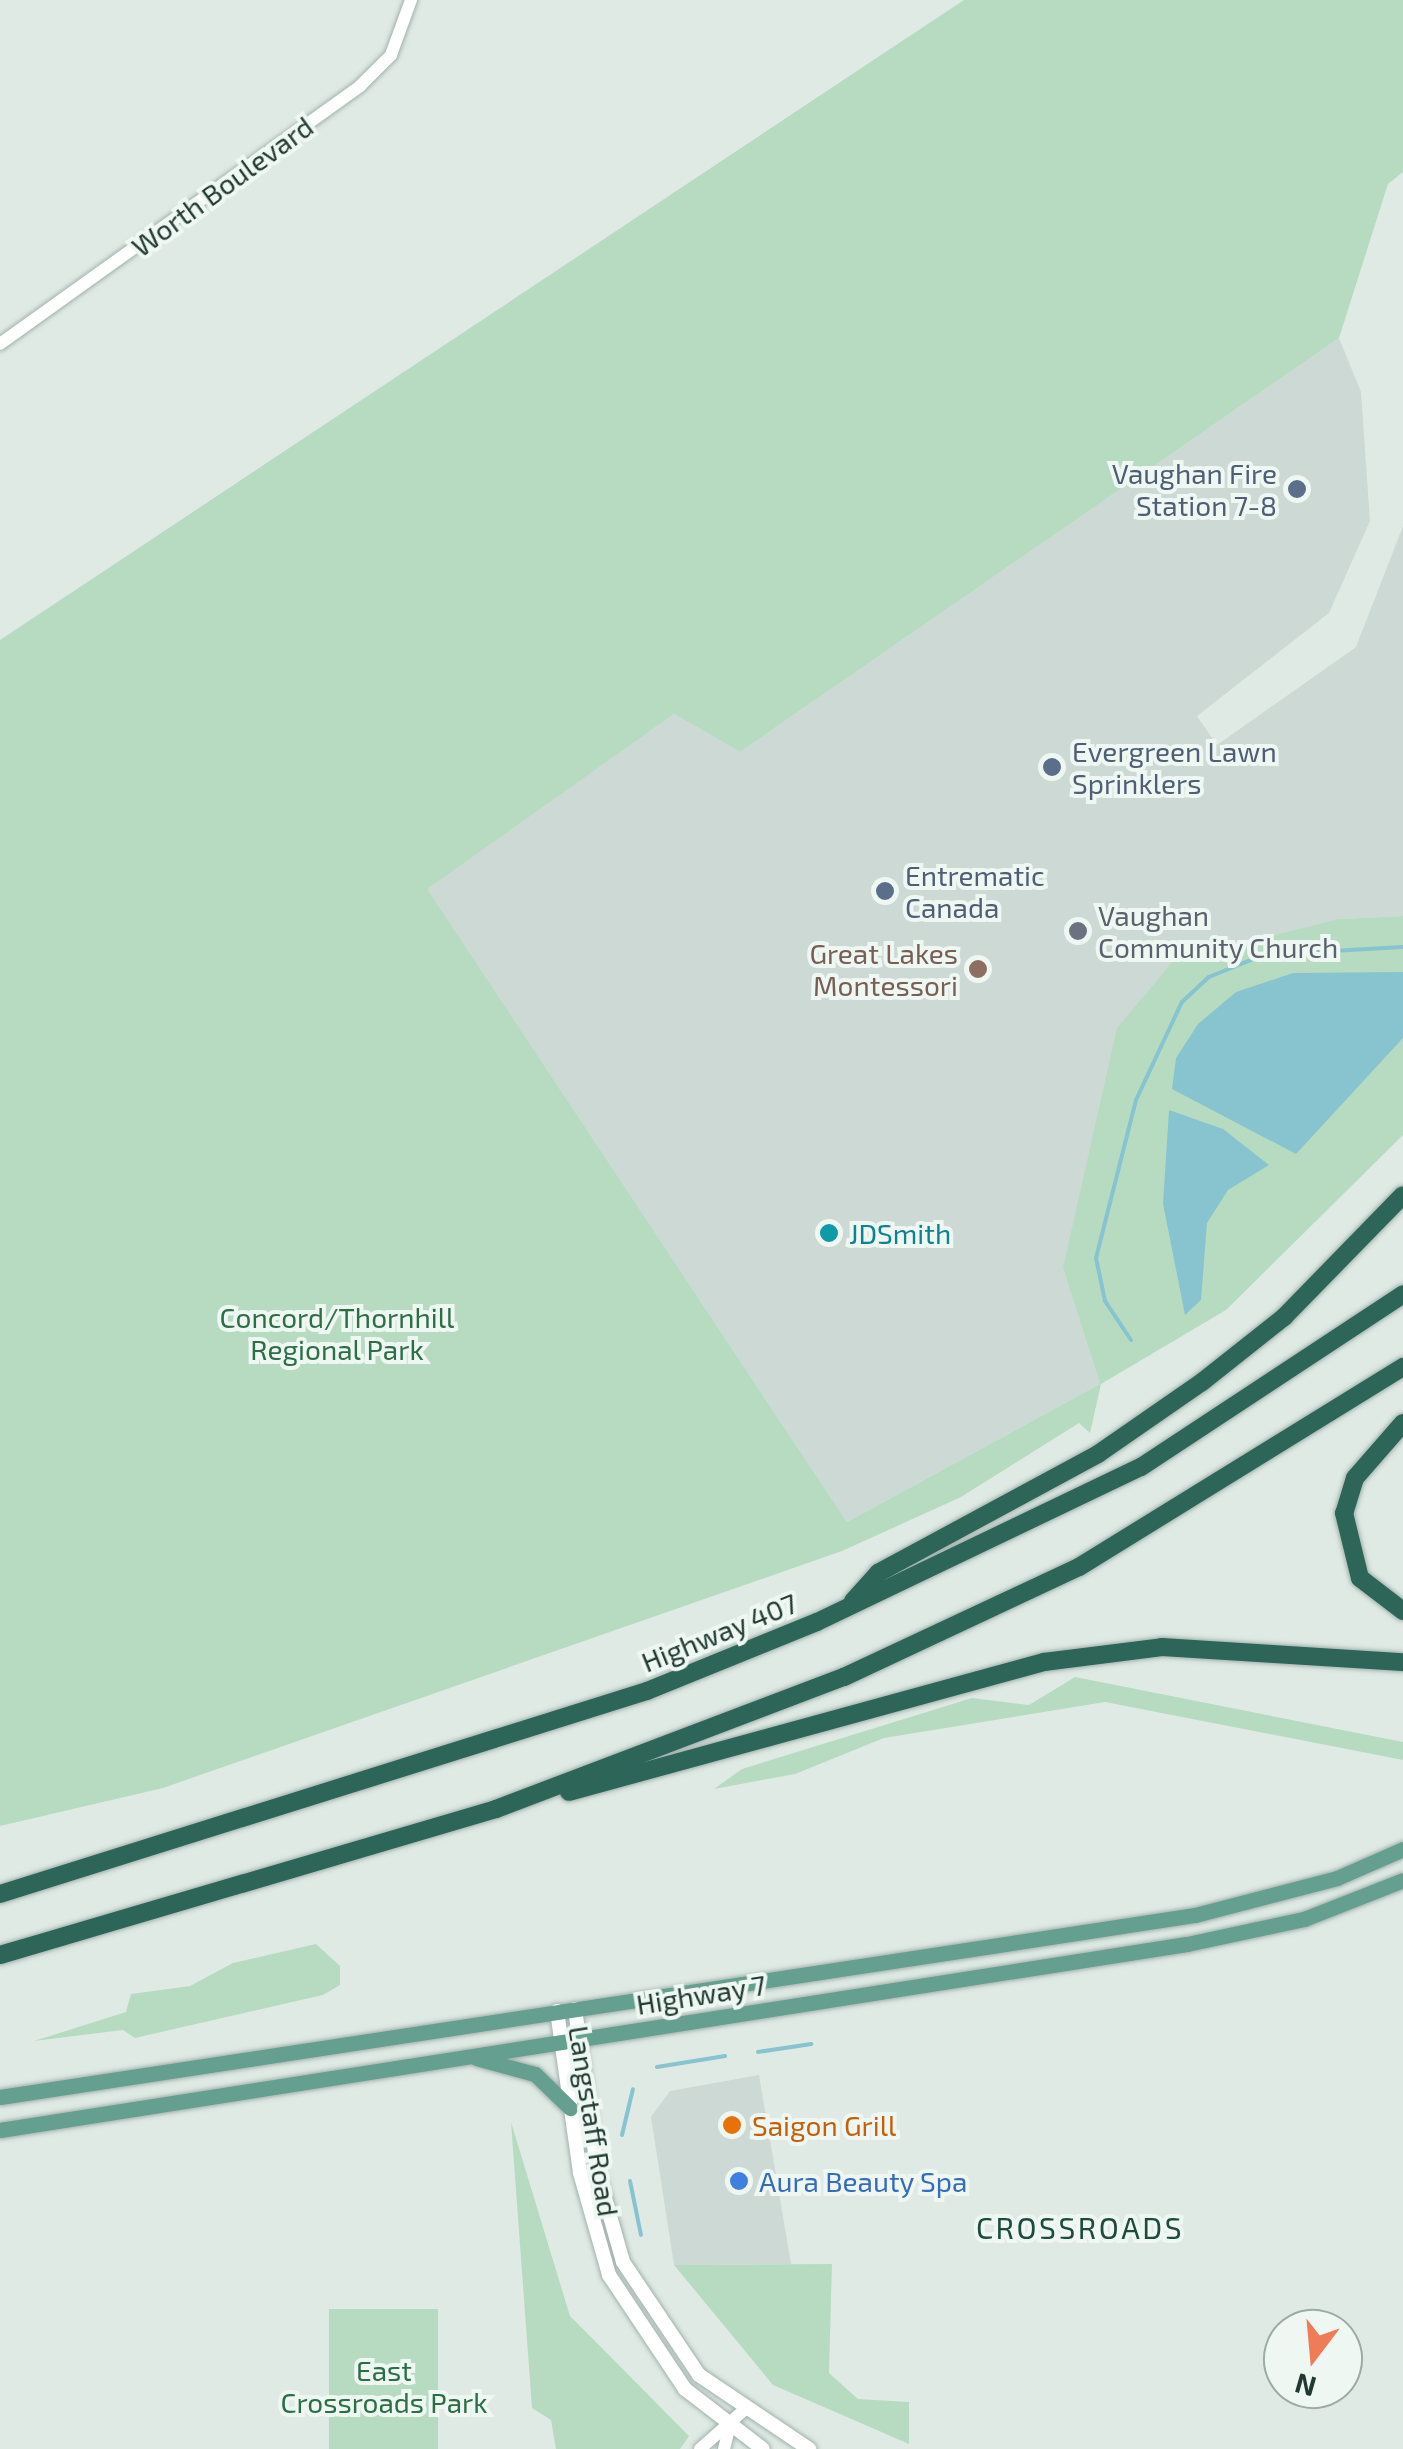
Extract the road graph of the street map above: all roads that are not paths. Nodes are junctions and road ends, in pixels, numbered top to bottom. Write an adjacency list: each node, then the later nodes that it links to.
1 (411, 0): 2 (street, Worth Boulevard)
2 (0, 344)
3 (1403, 1195): 7 (highway)
4 (1403, 1294): 7 (highway, Highway 407)
5 (1403, 1367): 10 (highway)
6 (1403, 1424): 8 (highway)
7 (847, 1608): 13 (highway, Highway 407)
8 (1403, 1611)
9 (1403, 1662): 10 (highway)
10 (496, 1809): 14 (highway)
11 (1403, 1850): 15 (main road, Highway 7)
12 (1403, 1880): 17 (main road, Highway 7)
13 (0, 1894)
14 (0, 1955)
15 (575, 2009): 16 (main road, Highway 7); 17 (main road, Langstaff Road)
16 (556, 2010): 18 (main road, Langstaff Road); 20 (main road, Highway 7)
17 (580, 2040): 18 (main road, Highway 7); 23 (main road, Langstaff Road)
18 (562, 2043): 19 (main road, Highway 7); 21 (main road, Langstaff Road)
19 (462, 2055): 21 (main road); 22 (main road, Highway 7)
20 (0, 2097)
21 (570, 2108): 24 (main road, Langstaff Road)
22 (0, 2130)
23 (743, 2411): 24 (street); 28 (main road, Langstaff Road)
24 (730, 2426): 25 (street); 26 (street); 27 (main road, Langstaff Road)
25 (700, 2449)
26 (724, 2449)
27 (763, 2449)
28 (810, 2449)

